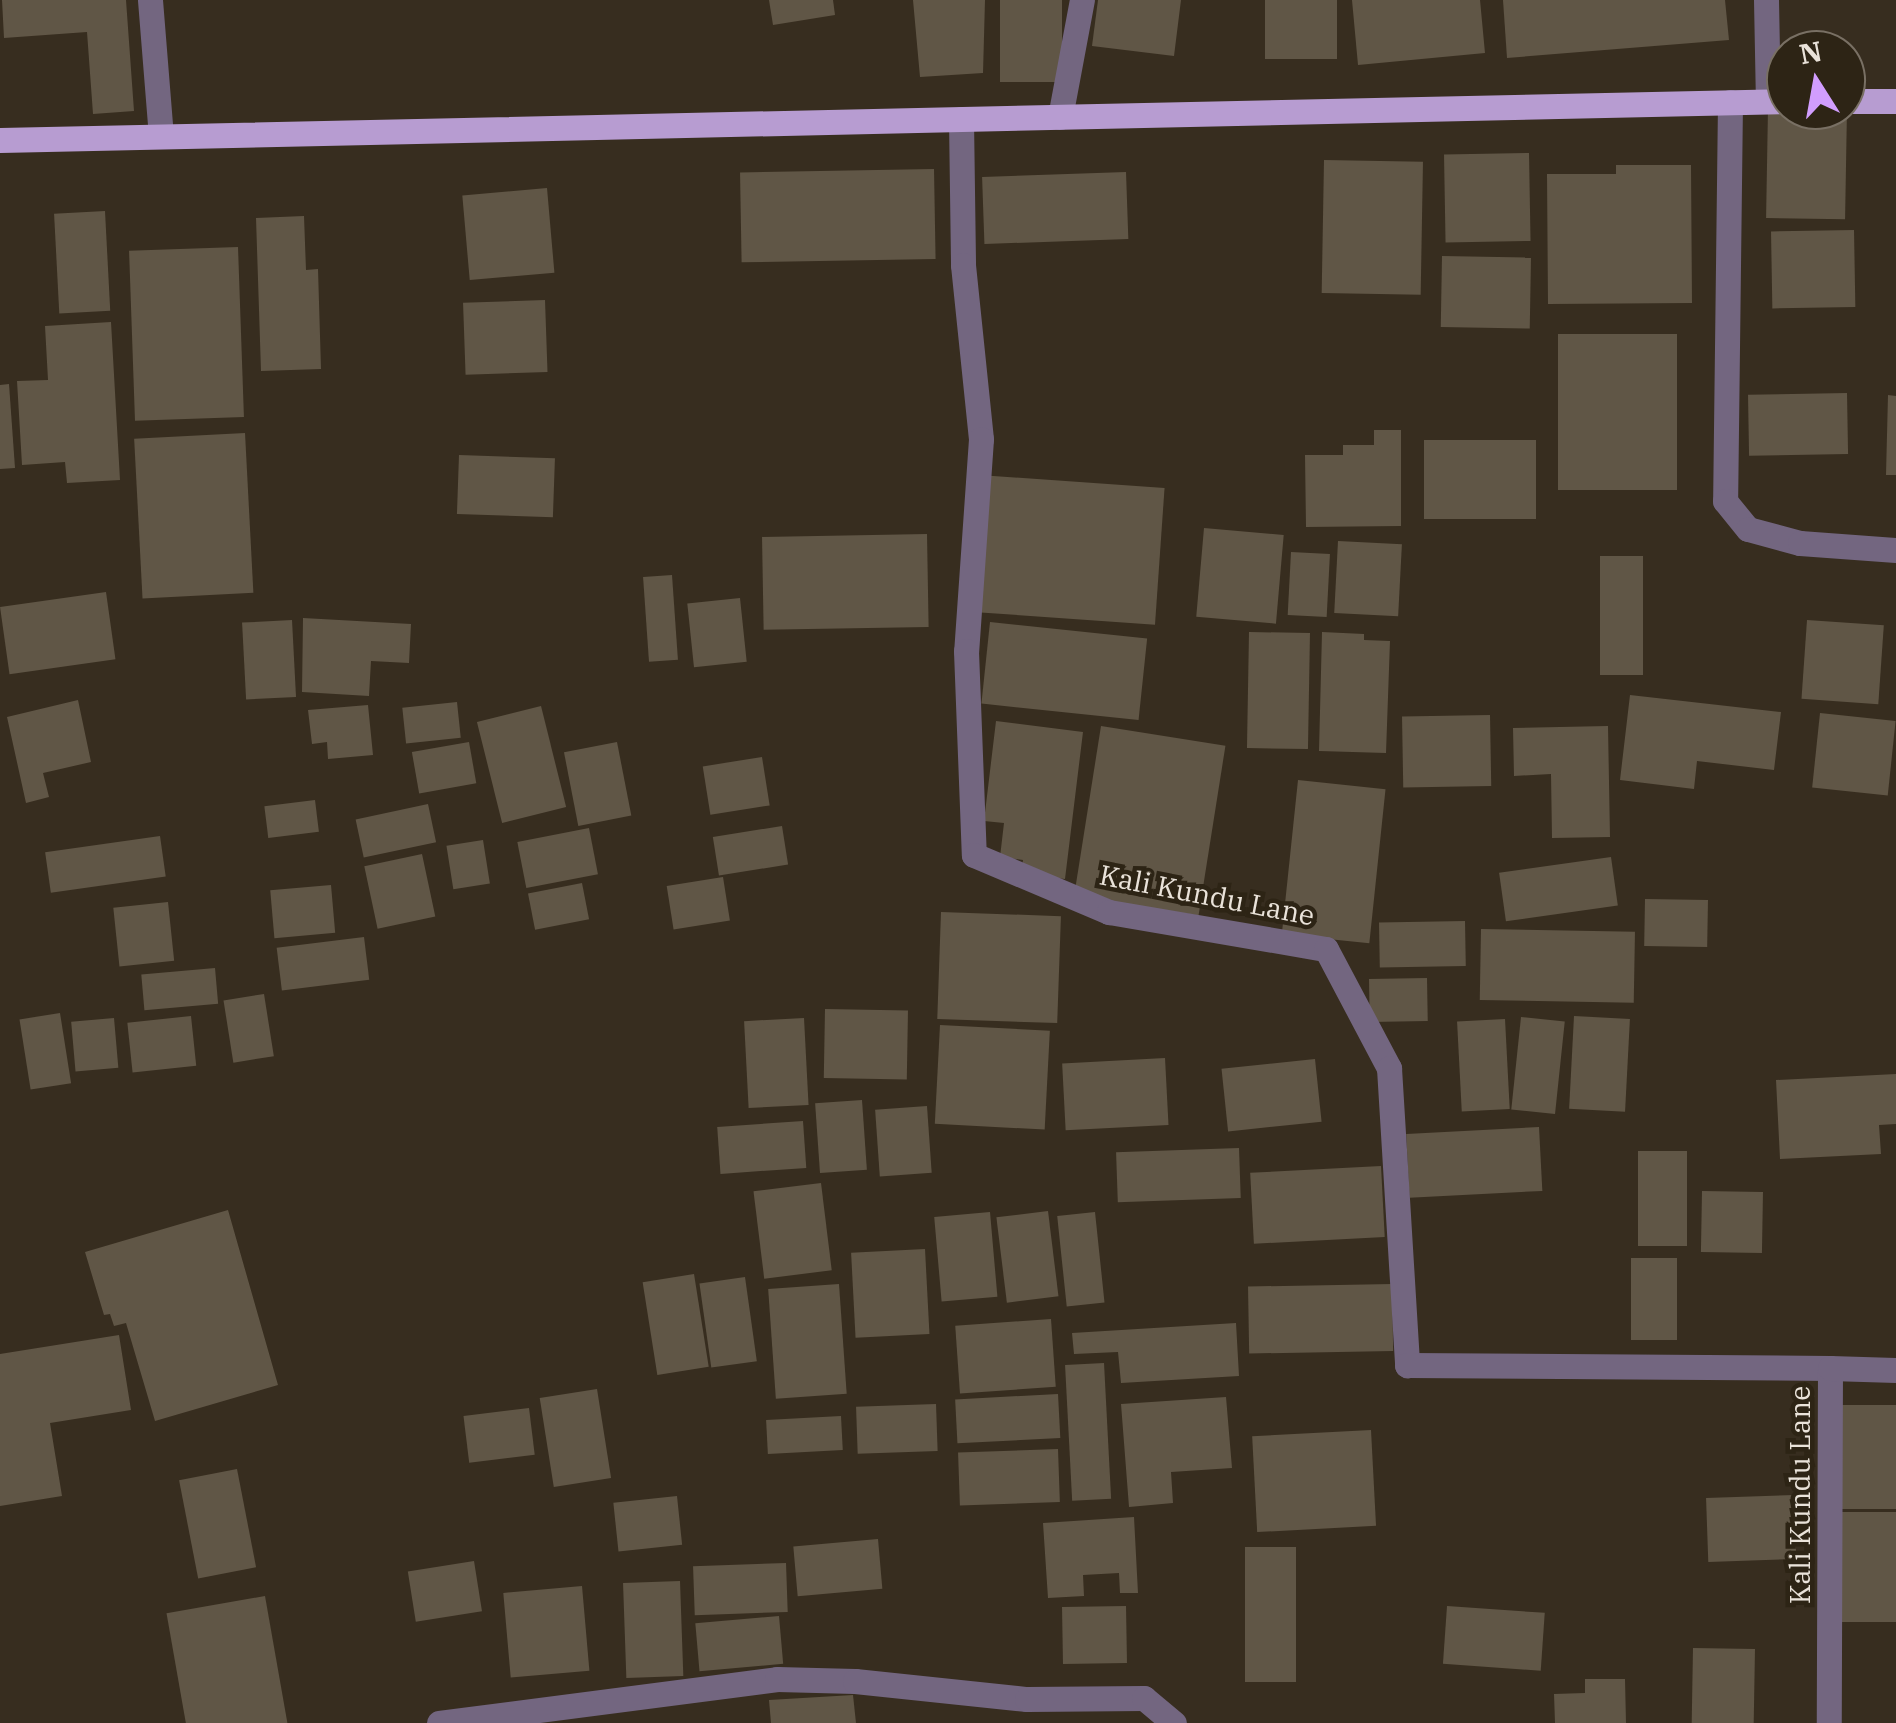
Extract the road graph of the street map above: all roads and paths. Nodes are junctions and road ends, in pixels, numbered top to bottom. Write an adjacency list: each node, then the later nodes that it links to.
1 (150, 0): 11 (street)
2 (1082, 0): 9 (street)
3 (1766, 0): 4 (street)
4 (1769, 30)
5 (1766, 101): 8 (main road)
6 (1866, 101): 7 (main road)
7 (1896, 101)
8 (1730, 102): 9 (main road); 13 (street)
9 (1060, 117): 10 (main road)
10 (961, 119): 11 (main road); 14 (street, Kali Kundu Lane)
11 (162, 136): 12 (main road)
12 (0, 140)
13 (1896, 550)
14 (1830, 1368): 15 (street); 18 (street, Kali Kundu Lane)
15 (1896, 1370)
16 (440, 1723): 17 (street)
17 (1174, 1723)
18 (1830, 1723)

